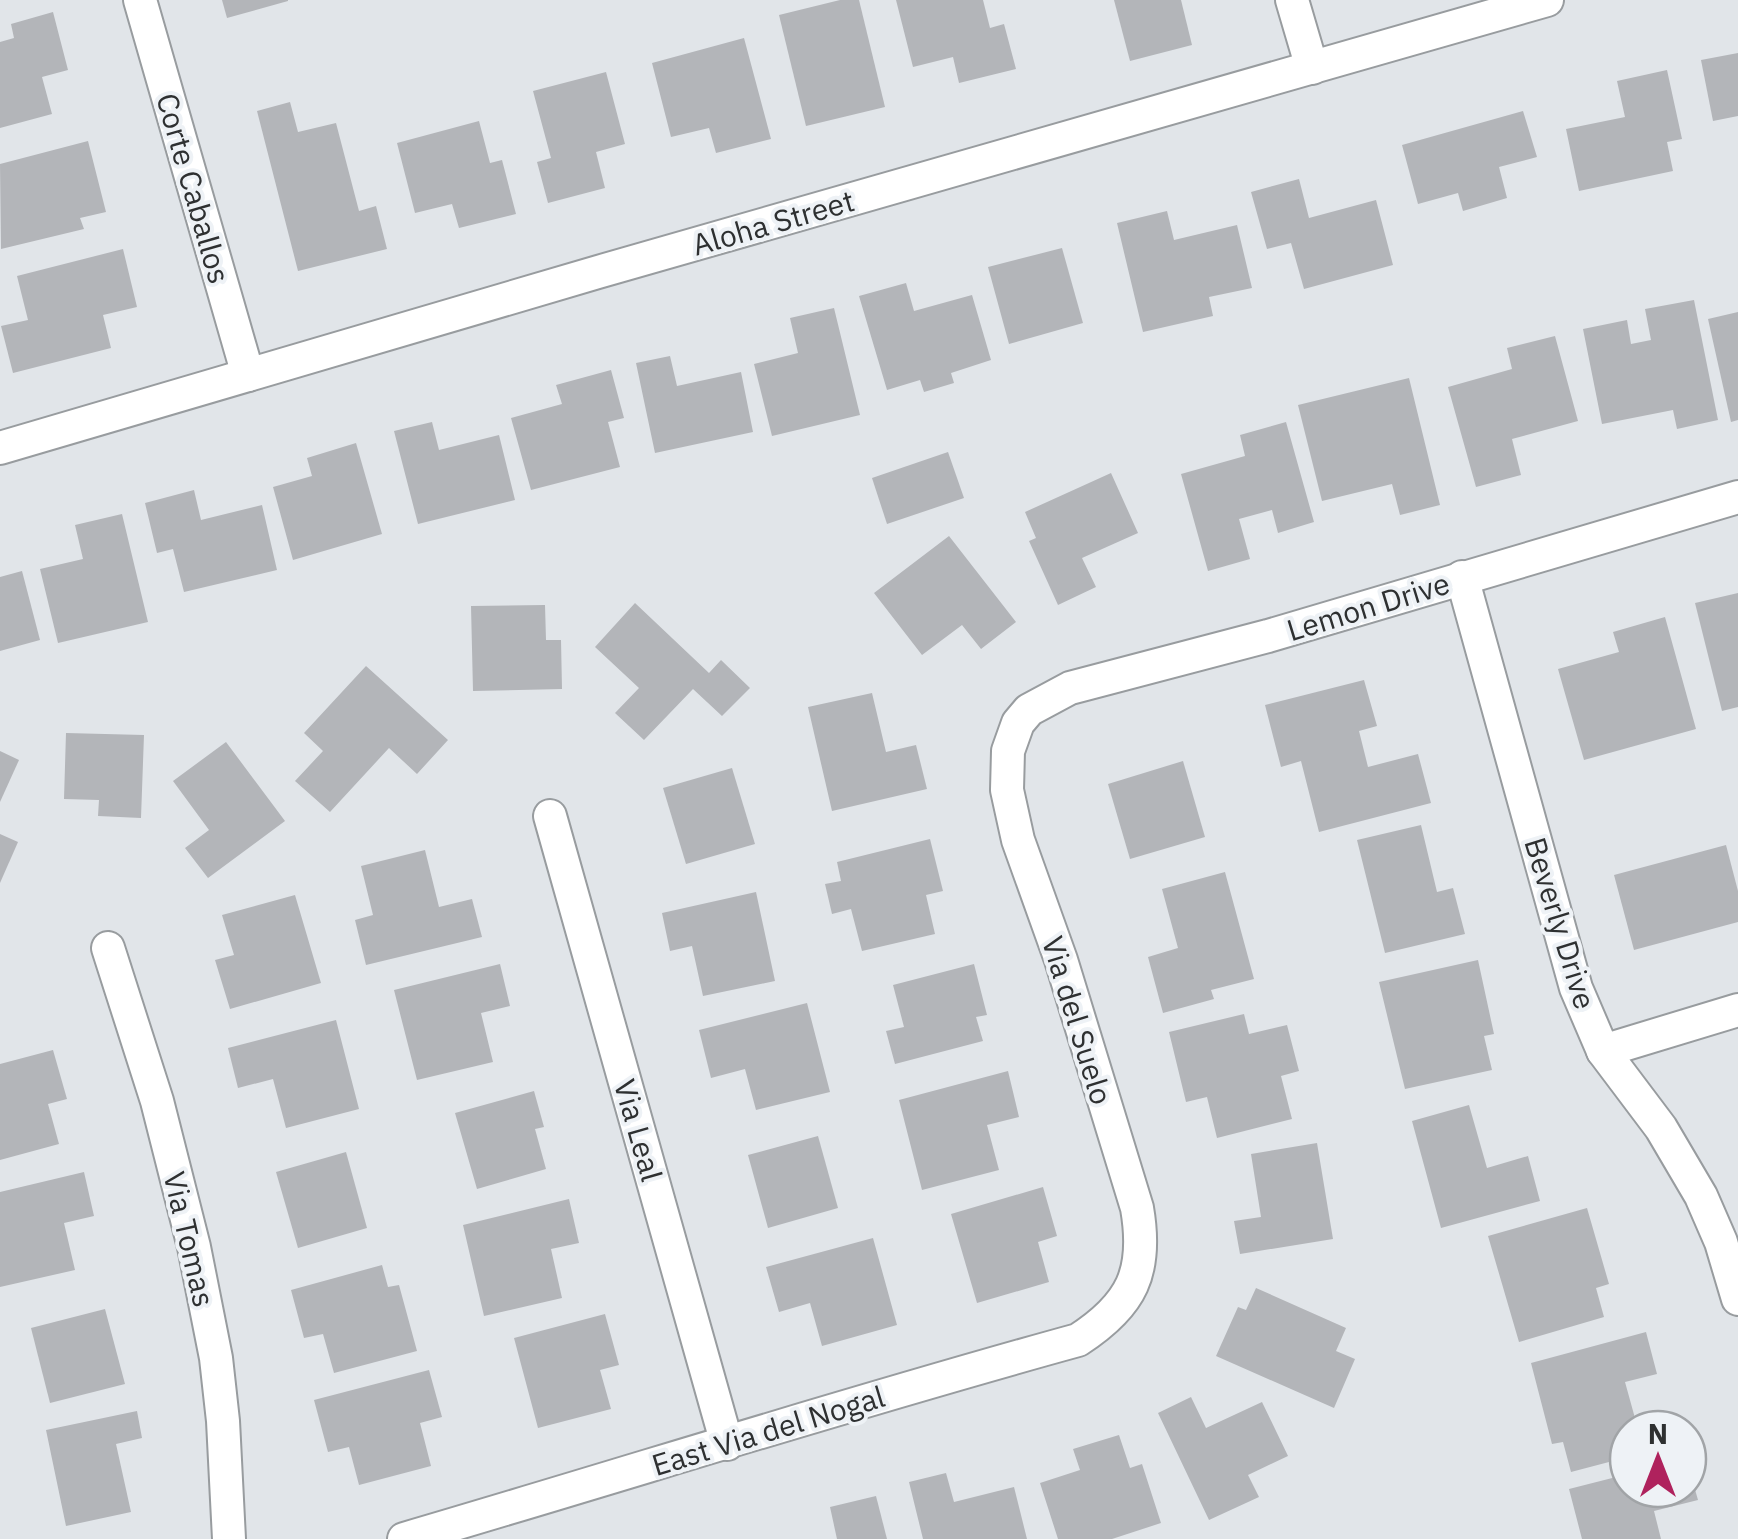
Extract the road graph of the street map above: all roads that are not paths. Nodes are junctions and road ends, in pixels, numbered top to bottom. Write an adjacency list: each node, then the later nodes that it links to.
1 (140, 0): 5 (street, Corte Caballos)
2 (1292, 0): 4 (street)
3 (1547, 0): 4 (street, Aloha Street)
4 (1312, 68): 5 (street, Aloha Street)
5 (248, 375): 6 (street, Aloha Street)
6 (0, 448)
7 (1738, 497): 8 (street, Lemon Drive)
8 (1462, 577): 9 (street, Lemon Drive); 13 (street, Beverly Drive)
9 (1012, 734): 15 (street, Via del Suelo)
10 (550, 816): 16 (street, Via Leal)
11 (108, 948): 17 (street, Via Tomas)
12 (1738, 1010): 13 (street)
13 (1603, 1051): 14 (street, Beverly Drive)
14 (1738, 1298)
15 (1122, 1305): 16 (street, East Via del Nogal)
16 (728, 1444): 18 (street, East Via del Nogal)
17 (228, 1539)
18 (404, 1539)

